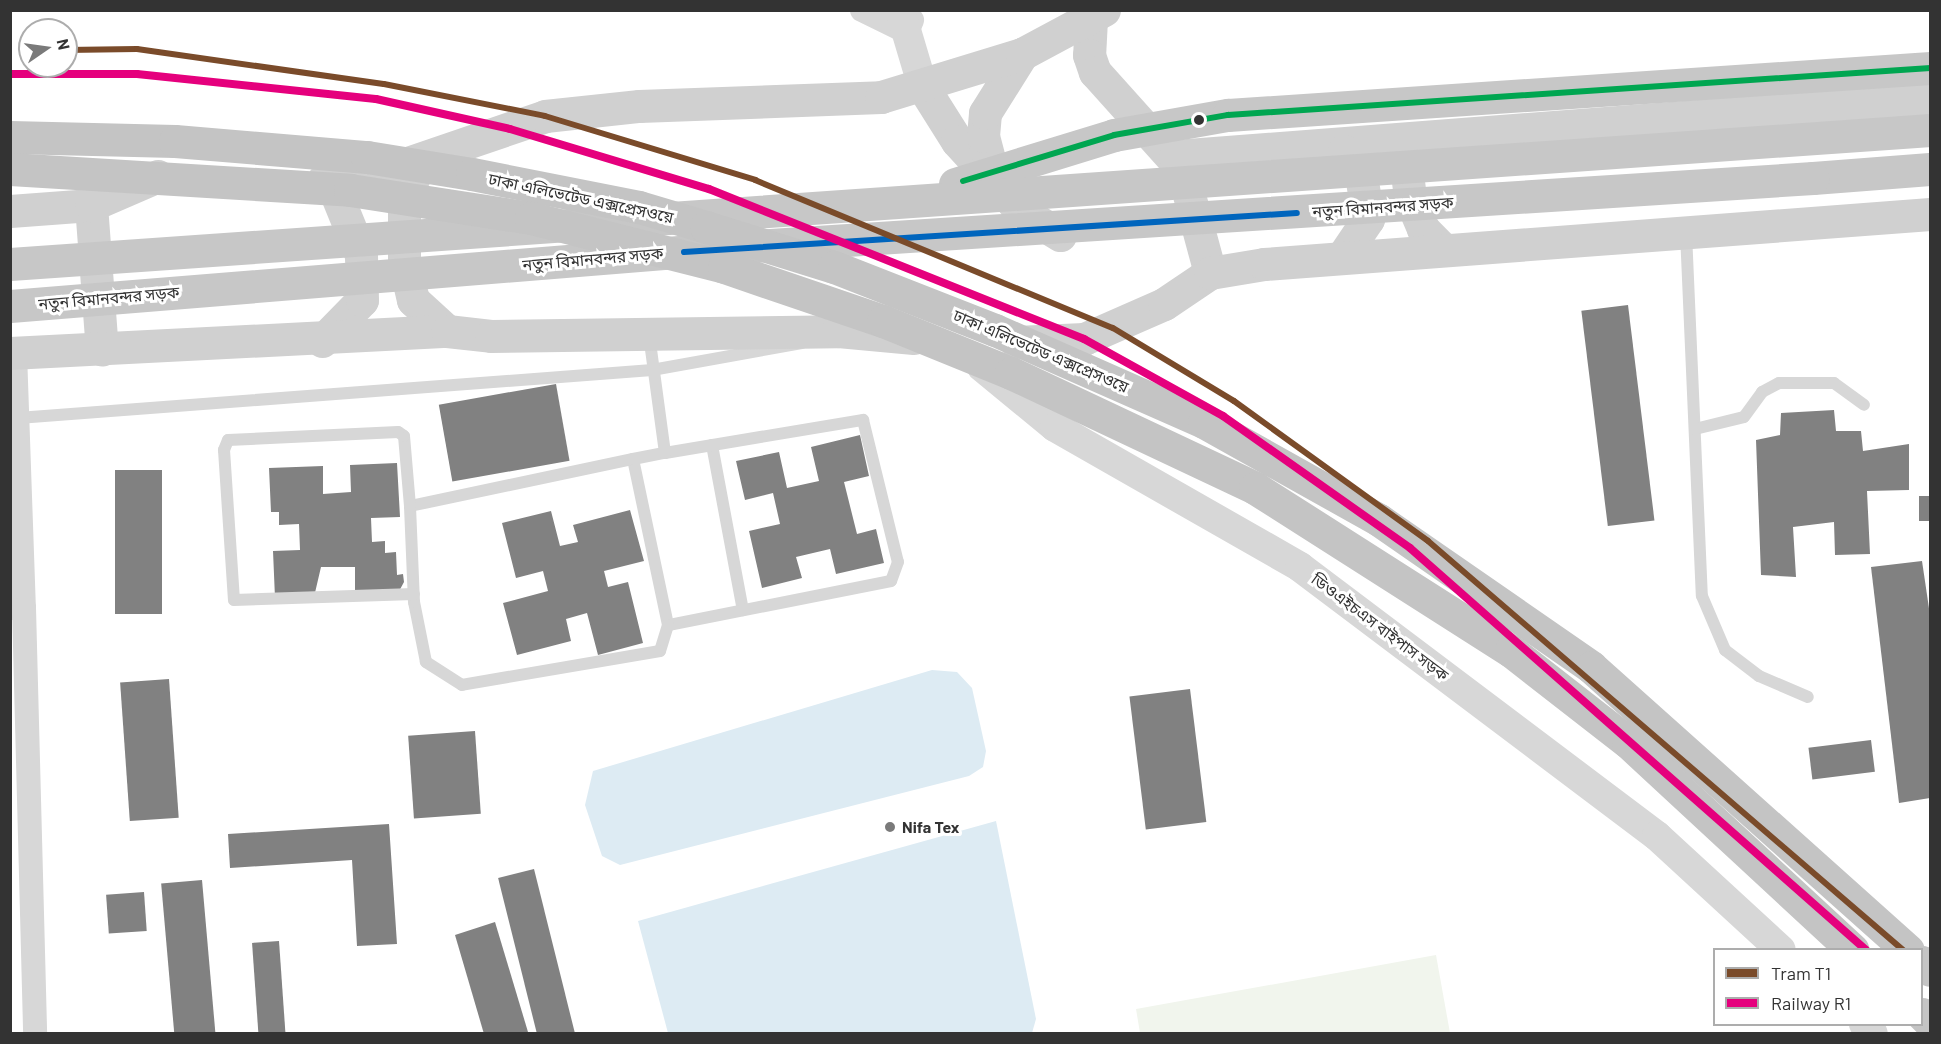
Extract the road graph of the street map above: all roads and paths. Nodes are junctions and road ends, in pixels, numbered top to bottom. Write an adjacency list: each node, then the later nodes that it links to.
1 (862, 10): 3 (street)
2 (1097, 15): 4 (main road); 13 (main road)
3 (908, 18): 6 (street)
4 (1022, 54): 6 (main road); 17 (main road)
5 (1930, 68): 18 (highway, bridge)
6 (923, 87): 12 (main road); 17 (main road)
7 (1930, 98): 10 (main road)
8 (1930, 130): 18 (highway, bridge)
9 (10, 137): 51 (highway, ঢাকা এলিভেটেড এক্সপ্রেসওয়ে, bridge)
10 (1421, 137): 11 (main road); 24 (main road)
11 (1332, 144): 13 (main road); 25 (main road)
12 (436, 155): 16 (main road); 29 (main road)
13 (1175, 156): 23 (main road)
14 (10, 169): 50 (highway, ঢাকা এলিভেটেড এক্সপ্রেসওয়ে, bridge)
15 (1930, 170): 28 (highway, নতুন বিমানবন্দর সড়ক, bridge)
16 (331, 181): 19 (main road); 32 (main road)
17 (997, 185): 23 (main road)
18 (911, 199): 26 (highway, bridge)
19 (91, 206): 20 (main road); 34 (main road)
20 (10, 211)
21 (1930, 214): 22 (main road)
22 (1686, 229): 24 (main road); 39 (lane)
23 (1202, 232): 27 (main road)
24 (1443, 249): 25 (main road)
25 (1343, 256): 27 (main road)
26 (10, 264)
27 (1210, 273): 33 (main road)
28 (10, 306)
29 (447, 331): 31 (main road); 32 (main road)
30 (838, 331): 31 (main road); 33 (main road); 36 (lane)
31 (649, 335): 36 (lane)
32 (322, 341): 34 (main road)
33 (952, 342): 49 (street, ডিওএইচএস বাইপাস সড়ক)
34 (102, 350): 35 (main road)
35 (13, 353): 38 (street)
36 (652, 370): 38 (lane); 41 (lane)
37 (1864, 405): 39 (lane)
38 (18, 418): 45 (street)
39 (1695, 429): 48 (lane)
40 (712, 445): 41 (lane); 46 (lane); 46 (lane)
41 (665, 453): 42 (lane)
42 (633, 459): 43 (lane); 47 (lane)
43 (410, 506): 44 (lane); 44 (lane)
44 (414, 594): 47 (lane)
45 (17, 608): 52 (street)
46 (743, 610): 47 (lane)
47 (668, 625)
48 (1808, 697)
49 (1779, 948)
50 (1851, 948)
51 (1906, 948)
52 (35, 1034)

